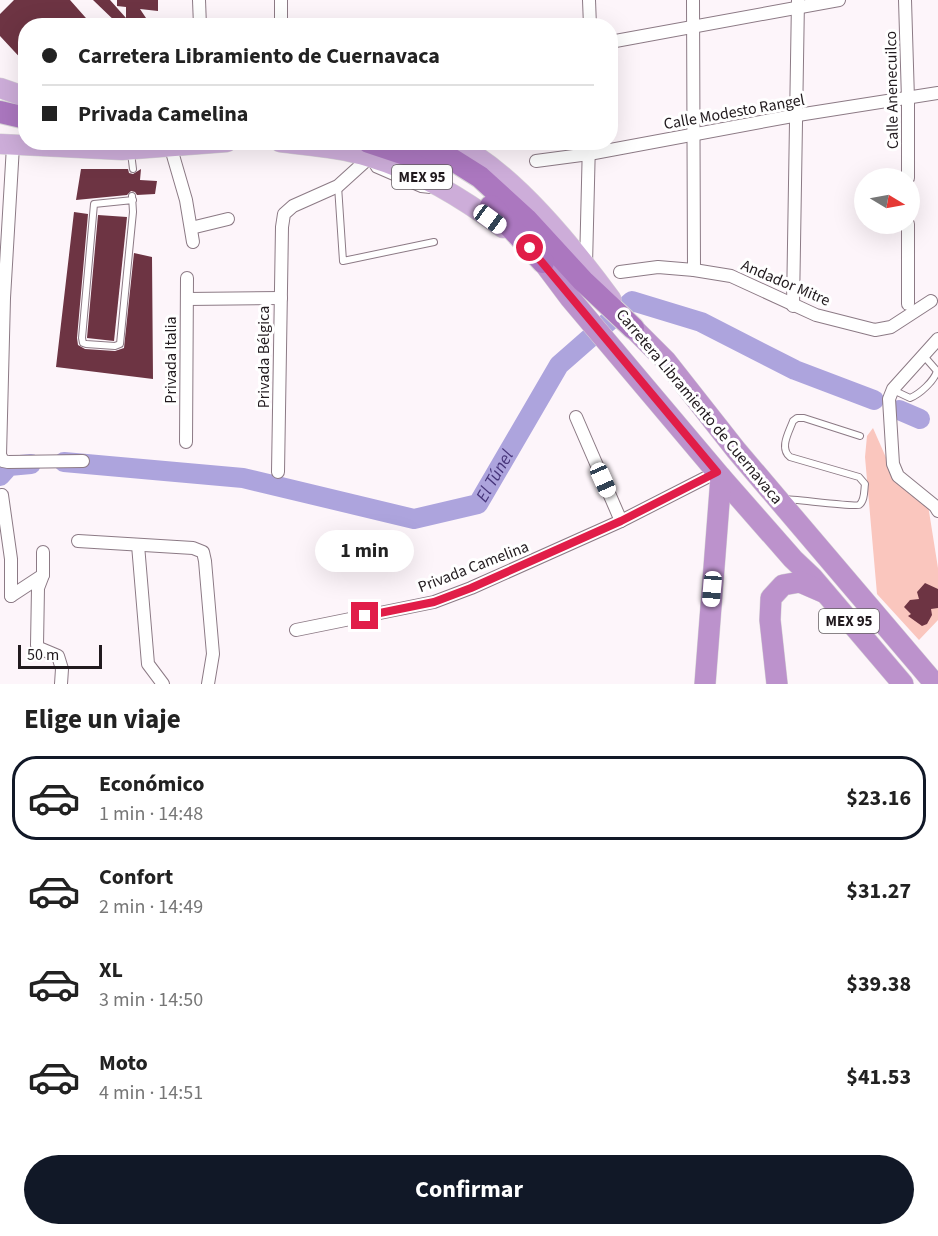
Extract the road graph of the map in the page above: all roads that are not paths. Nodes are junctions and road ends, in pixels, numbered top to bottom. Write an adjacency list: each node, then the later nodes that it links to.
1 (199, 0): 8 (street)
2 (281, 0): 9 (street)
3 (590, 0): 10 (street)
4 (693, 0): 11 (street)
5 (839, 0): 7 (street)
6 (905, 0): 16 (street, Calle Anenecuilco)
7 (798, 4): 11 (street); 19 (street)
8 (200, 18)
9 (281, 18)
10 (590, 18)
11 (692, 27): 12 (street); 21 (street)
12 (618, 41)
13 (0, 88): 15 (main road)
14 (938, 93): 16 (street, Calle Modesto Rangel)
15 (18, 94)
16 (908, 99): 19 (street, Calle Modesto Rangel); 33 (street, Calle Anenecuilco)
17 (0, 112): 18 (highway)
18 (18, 116)
19 (798, 116): 21 (street, Calle Modesto Rangel); 51 (street)
20 (0, 126): 22 (highway)
21 (693, 135): 23 (street, Calle Modesto Rangel); 43 (street)
22 (13, 140): 59 (street)
23 (618, 144)
24 (131, 150): 34 (lane)
25 (171, 150): 38 (street)
26 (339, 150): 31 (main road, Carretera Libramiento de Cuernavaca / MEX 95)
27 (433, 150): 46 (highway)
28 (466, 150): 46 (main road, Carretera Libramiento de Cuernavaca / MEX 95)
29 (581, 150): 32 (street, Calle Modesto Rangel)
30 (589, 150): 46 (street)
31 (370, 152): 35 (street); 42 (main road, Carretera Libramiento de Cuernavaca / MEX 95); 42 (highway)
32 (536, 161)
33 (908, 168)
34 (132, 169)
35 (339, 186): 41 (lane); 47 (street)
36 (133, 198): 36 (lane)
37 (228, 219): 38 (street)
38 (191, 228): 40 (street)
39 (908, 234): 50 (street)
40 (193, 242)
41 (434, 242)
42 (543, 262): 46 (highway, Carretera Libramiento de Cuernavaca / MEX 95)
43 (694, 270): 44 (street, Andador Mitre); 51 (street, Andador Mitre)
44 (620, 272)
45 (187, 278): 48 (street, Privada Italia)
46 (582, 278): 52 (highway); 61 (highway, Carretera Libramiento de Cuernavaca / MEX 95)
47 (281, 298): 48 (street, Privada Bélgica); 60 (street, Privada Bélgica)
48 (187, 299): 58 (street, Privada Italia)
49 (932, 301): 51 (street, Andador Mitre)
50 (908, 304)
51 (793, 306)
52 (633, 328): 63 (highway, Carretera Libramiento de Cuernavaca / MEX 95)
53 (938, 339): 54 (street)
54 (923, 355): 55 (street); 55 (lane)
55 (893, 389): 64 (street)
56 (576, 417): 65 (street)
57 (860, 436): 63 (lane)
58 (186, 442)
59 (83, 461)
60 (278, 472)
61 (719, 475): 65 (street, Privada Camelina); 70 (highway, Carretera Libramiento de Cuernavaca / MEX 95); 75 (highway)
62 (2, 495): 69 (street)
63 (777, 498): 78 (highway, Carretera Libramiento de Cuernavaca / MEX 95)
64 (938, 511)
65 (621, 521): 71 (street, Privada Camelina)
66 (78, 541): 67 (street)
67 (138, 545): 73 (street); 74 (street)
68 (43, 552): 69 (street)
69 (43, 575): 72 (street)
70 (825, 592): 76 (highway); 77 (highway, Carretera Libramiento de Cuernavaca / MEX 95)
71 (296, 630)
72 (61, 684)
73 (163, 684)
74 (208, 684)
75 (705, 684)
76 (777, 684)
77 (903, 684)
78 (935, 684)

